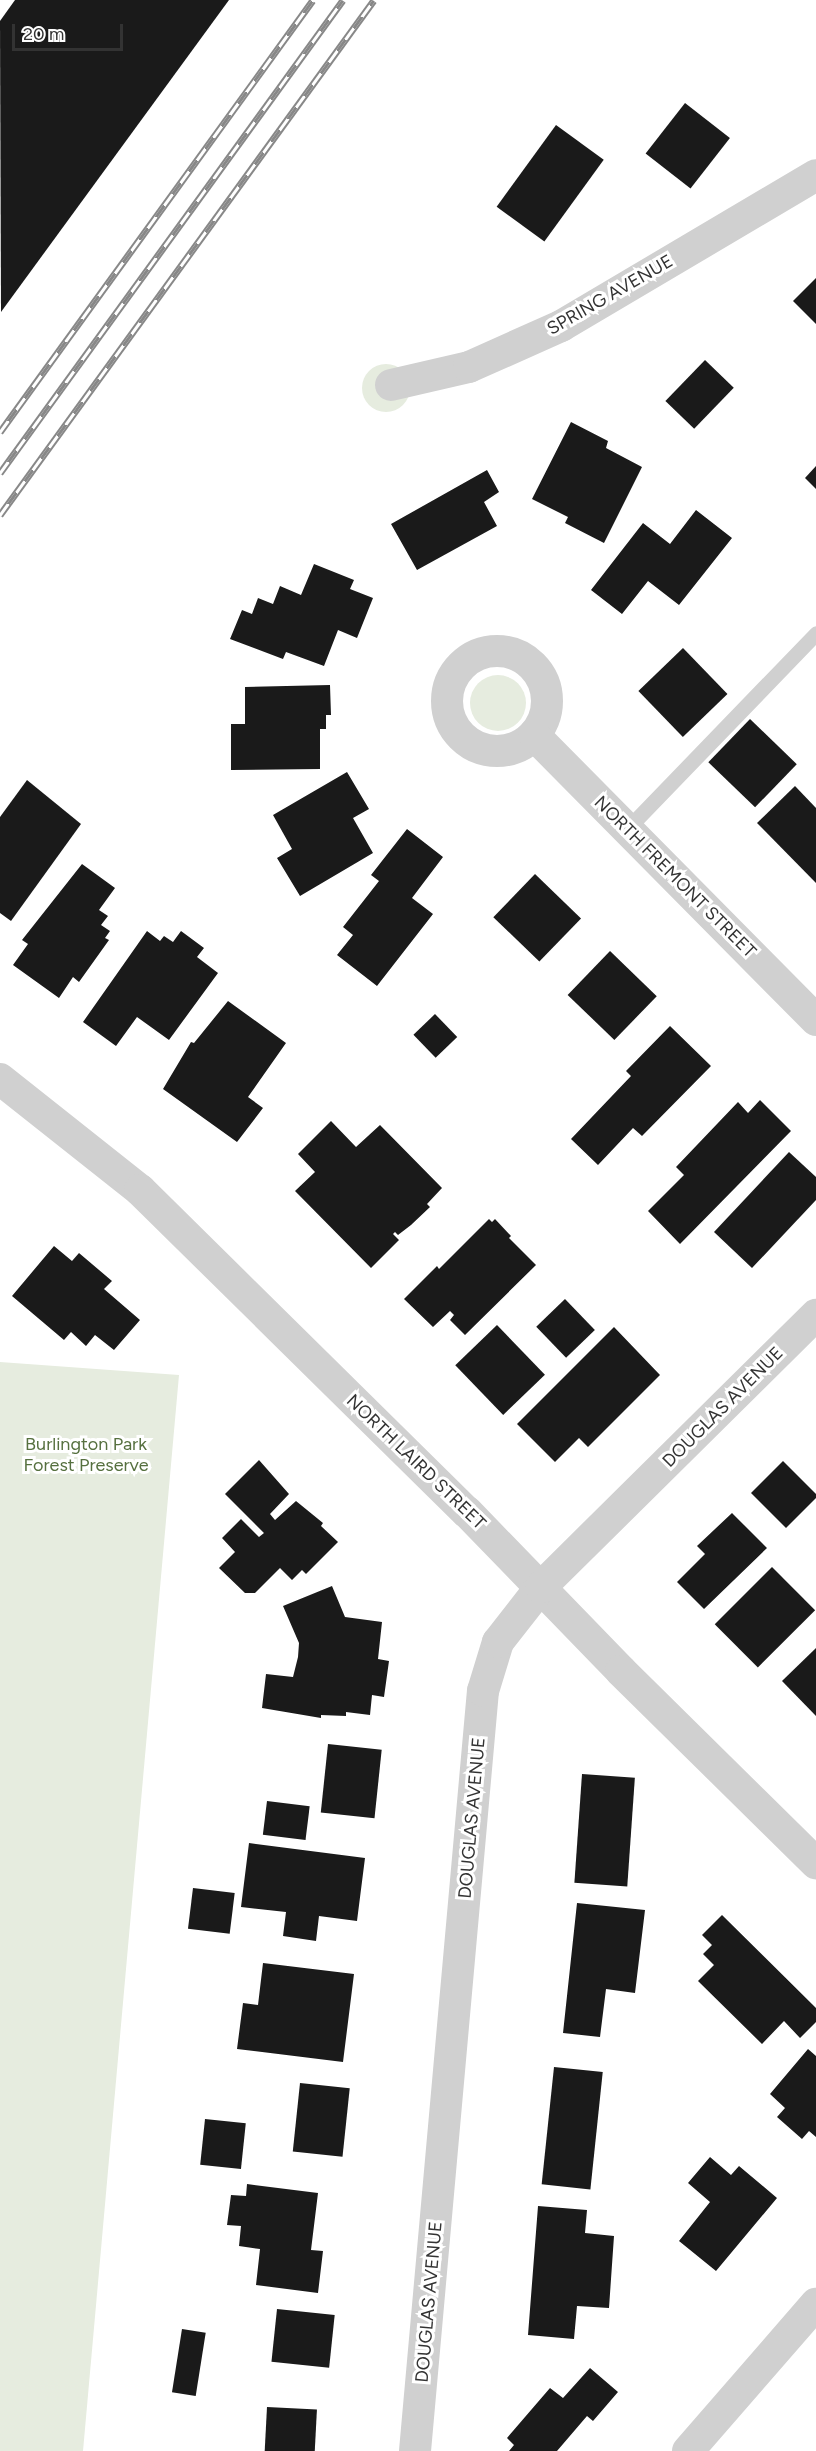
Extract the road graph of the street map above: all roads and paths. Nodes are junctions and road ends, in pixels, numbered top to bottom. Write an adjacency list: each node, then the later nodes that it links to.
1 (816, 175): 2 (street, SPRING AVENUE)
2 (391, 384)
3 (816, 633): 5 (lane)
4 (534, 735): 5 (street, NORTH FREMONT STREET)
5 (627, 829): 6 (street, NORTH FREMONT STREET)
6 (816, 1020)
7 (0, 1079): 9 (street, NORTH LAIRD STREET)
8 (816, 1315): 9 (street, DOUGLAS AVENUE)
9 (542, 1587): 10 (street, NORTH LAIRD STREET); 12 (street, DOUGLAS AVENUE)
10 (816, 1863)
11 (816, 2304): 13 (street)
12 (415, 2451)
13 (688, 2451)

